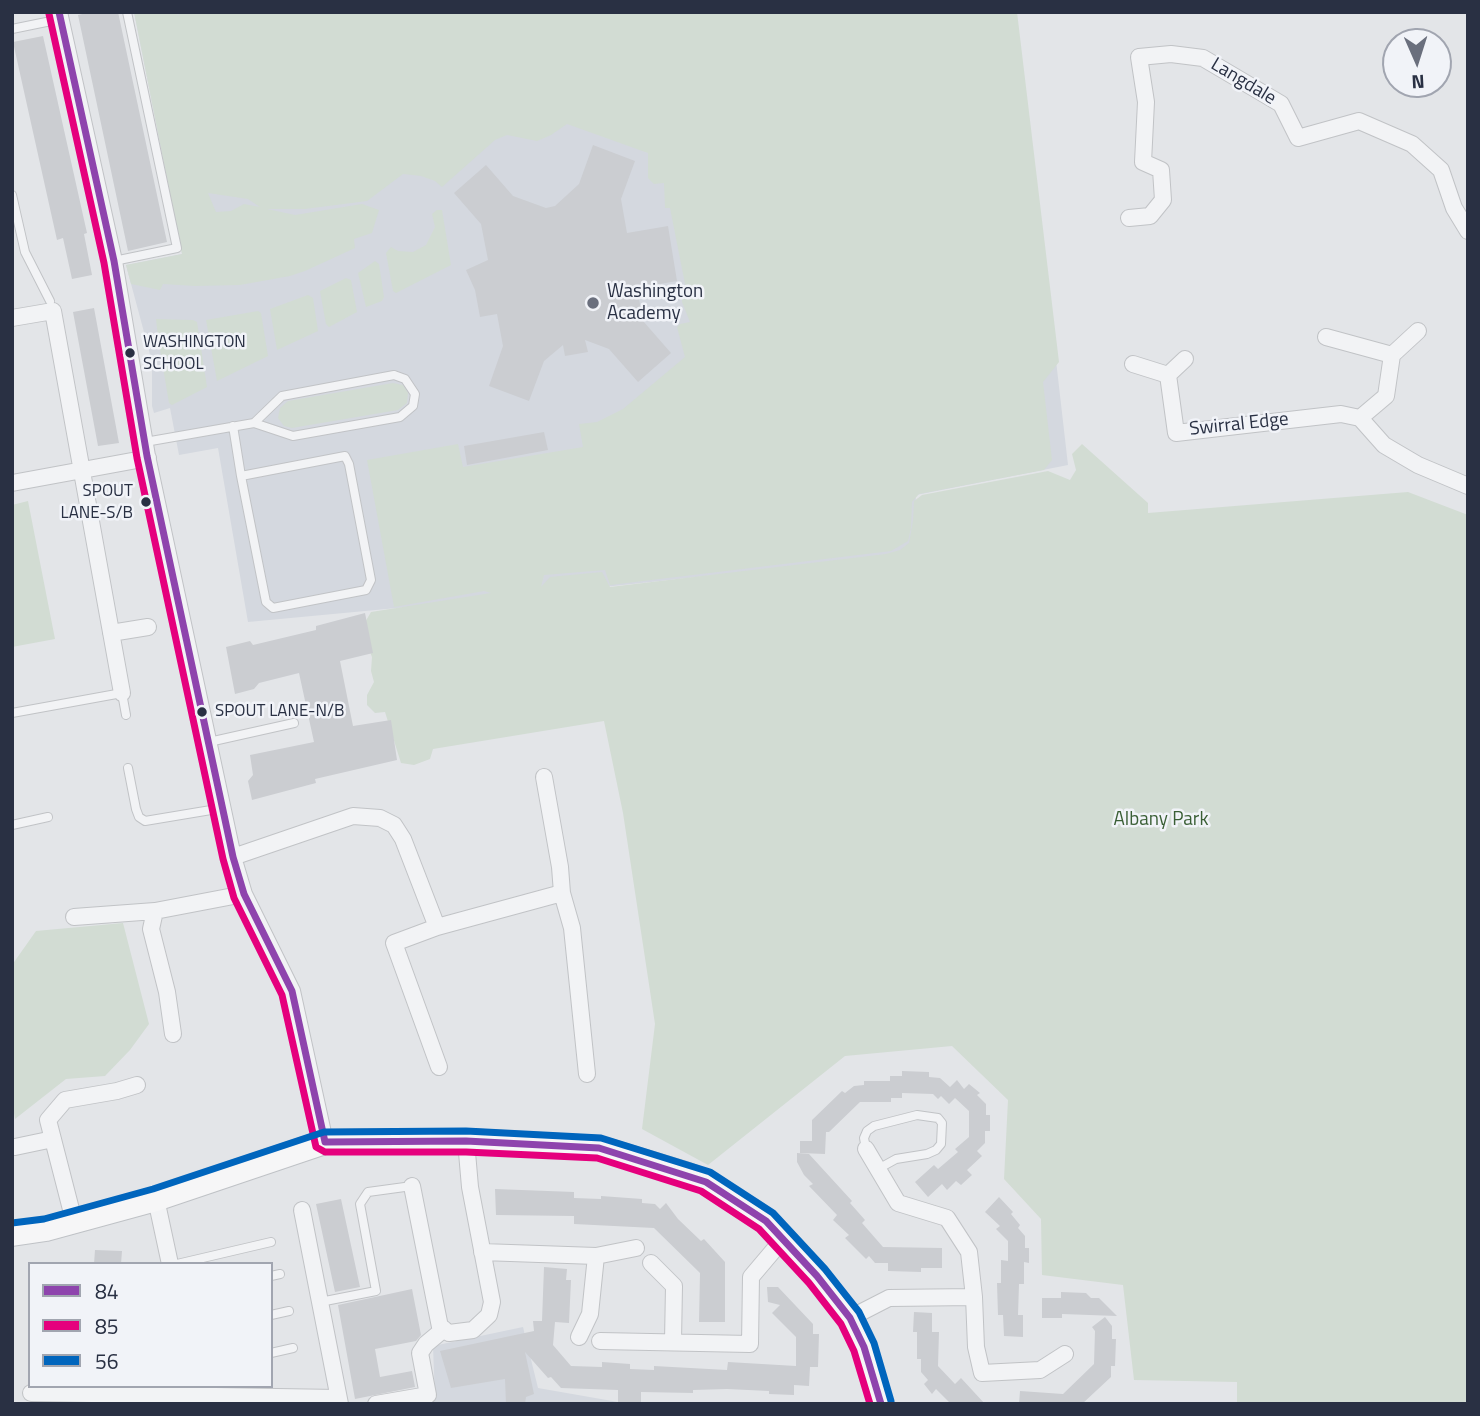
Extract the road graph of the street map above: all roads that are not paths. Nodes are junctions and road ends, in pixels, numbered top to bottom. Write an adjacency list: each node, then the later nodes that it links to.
1 (127, 12): 7 (lane)
2 (60, 16): 3 (lane); 7 (street)
3 (12, 29)
4 (12, 195): 8 (lane)
5 (1129, 218): 6 (street, Langdale)
6 (1468, 231)
7 (114, 261): 19 (street)
8 (50, 301)
9 (12, 318): 20 (street)
10 (1418, 331): 12 (street)
11 (1326, 337): 12 (street)
12 (1392, 355): 16 (street)
13 (1185, 359): 15 (street)
14 (1133, 363): 15 (street)
15 (1168, 375): 16 (street, Swirral Edge)
16 (1360, 418): 23 (street)
17 (254, 422): 17 (lane); 18 (lane)
18 (233, 426): 19 (lane); 21 (lane)
19 (146, 450): 20 (street); 30 (street)
20 (82, 470): 22 (street); 25 (street)
21 (241, 475): 21 (lane)
22 (12, 483)
23 (1468, 486)
24 (148, 627): 25 (street)
25 (111, 633): 26 (street)
26 (122, 693): 27 (lane); 28 (lane)
27 (12, 712)
28 (126, 715)
29 (294, 723): 30 (lane)
30 (209, 742): 33 (street)
31 (128, 768): 33 (lane)
32 (544, 777): 37 (street)
33 (223, 807): 36 (street)
34 (48, 817): 35 (lane)
35 (12, 825)
36 (233, 857): 38 (street); 41 (street)
37 (562, 893): 41 (street); 44 (street)
38 (244, 894): 39 (street); 48 (street)
39 (155, 911): 40 (street); 42 (street)
40 (74, 918)
41 (437, 927): 43 (street)
42 (173, 1034)
43 (439, 1067)
44 (587, 1074)
45 (137, 1085): 46 (street)
46 (53, 1139): 49 (street); 55 (street)
47 (466, 1141): 48 (main road); 57 (main road); 60 (street)
48 (325, 1142): 53 (main road)
49 (15, 1147)
50 (866, 1149): 51 (street); 51 (lane)
51 (878, 1169): 65 (street)
52 (412, 1186): 66 (lane); 70 (street)
53 (156, 1199): 55 (main road); 62 (street)
54 (302, 1210): 66 (street)
55 (74, 1221): 56 (main road)
56 (12, 1234)
57 (784, 1238): 69 (main road); 73 (street)
58 (271, 1242): 63 (lane)
59 (636, 1248): 61 (street)
60 (482, 1252): 61 (street); 70 (street)
61 (596, 1256): 71 (street)
62 (170, 1262)
63 (186, 1262)
64 (651, 1263): 73 (street)
65 (974, 1297): 69 (street); 76 (street)
66 (320, 1302): 81 (street)
67 (289, 1311): 68 (lane)
68 (273, 1315)
69 (849, 1318): 83 (main road)
70 (444, 1329): 80 (street)
71 (579, 1337)
72 (600, 1341): 73 (street)
73 (673, 1341)
74 (293, 1348): 75 (lane)
75 (273, 1353)
76 (1065, 1354)
77 (198, 1391): 79 (street); 81 (street)
78 (32, 1393): 79 (street)
79 (135, 1399)
80 (429, 1399): 82 (street)
81 (339, 1401)
82 (376, 1404)
83 (880, 1404)

